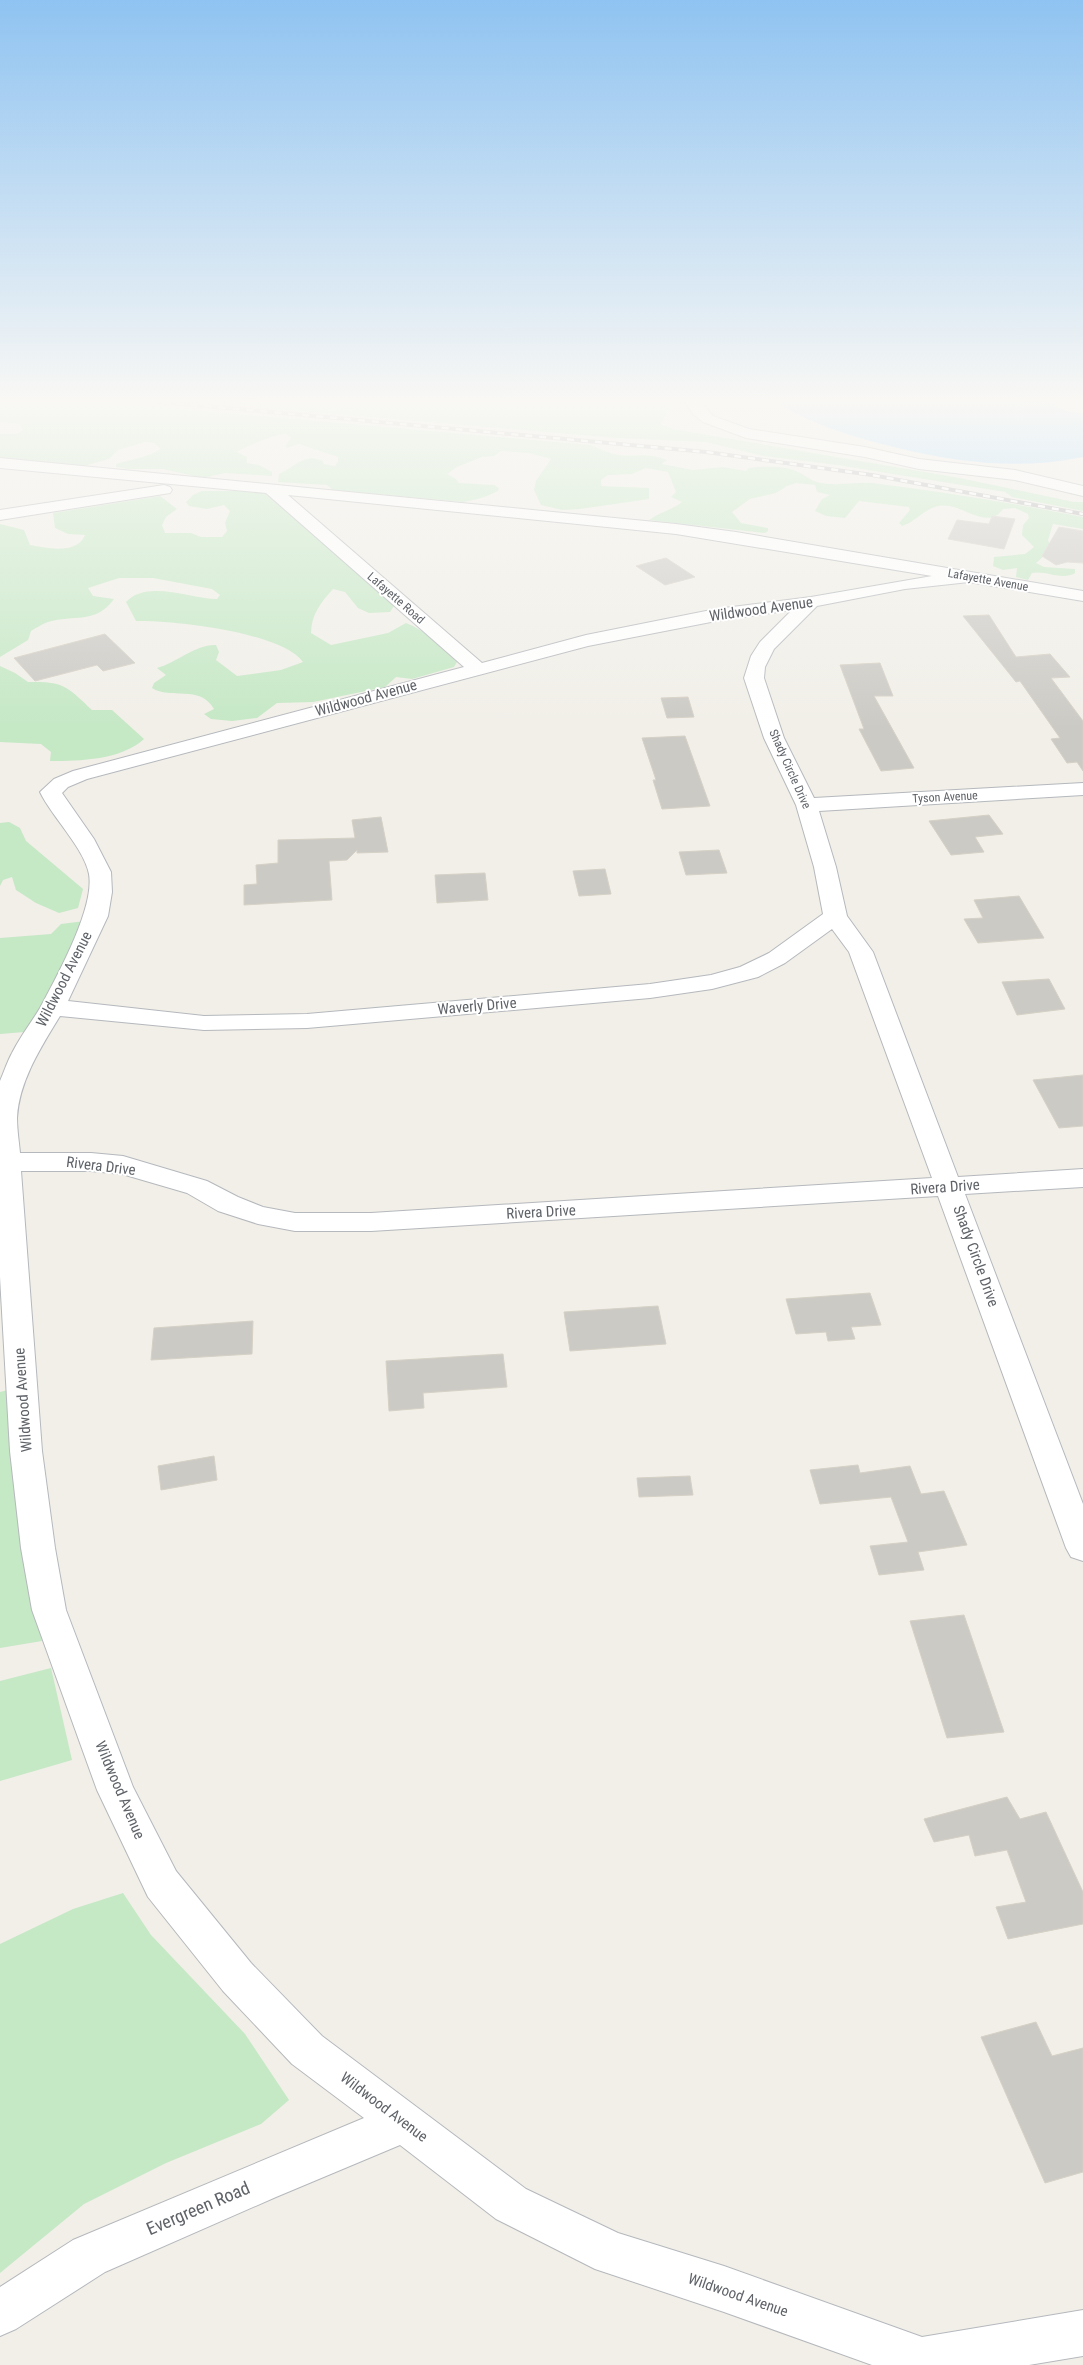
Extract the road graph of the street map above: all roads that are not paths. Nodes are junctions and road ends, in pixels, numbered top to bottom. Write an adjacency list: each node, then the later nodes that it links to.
1 (46, 507): 4 (street)
2 (292, 507): 8 (street, Lafayette Road)
3 (468, 507): 5 (street, Lafayette Avenue)
4 (0, 515)
5 (967, 577): 6 (street, Lafayette Avenue); 7 (street, Wildwood Avenue)
6 (1083, 596)
7 (810, 602): 8 (street, Wildwood Avenue); 10 (street, Shady Circle Drive)
8 (476, 668): 12 (street, Wildwood Avenue)
9 (1083, 790): 10 (street, Tyson Avenue)
10 (807, 804): 11 (street, Shady Circle Drive)
11 (835, 916): 12 (street, Waverly Drive); 15 (street, Shady Circle Drive)
12 (52, 1008): 13 (street, Wildwood Avenue)
13 (8, 1162): 15 (street, Rivera Drive); 17 (street, Wildwood Avenue)
14 (1083, 1178): 15 (street, Rivera Drive)
15 (950, 1187): 16 (street, Shady Circle Drive)
16 (1083, 1548)
17 (405, 2122): 18 (street, Evergreen Road); 19 (street, Wildwood Avenue)
18 (0, 2313)
19 (1083, 2333)

